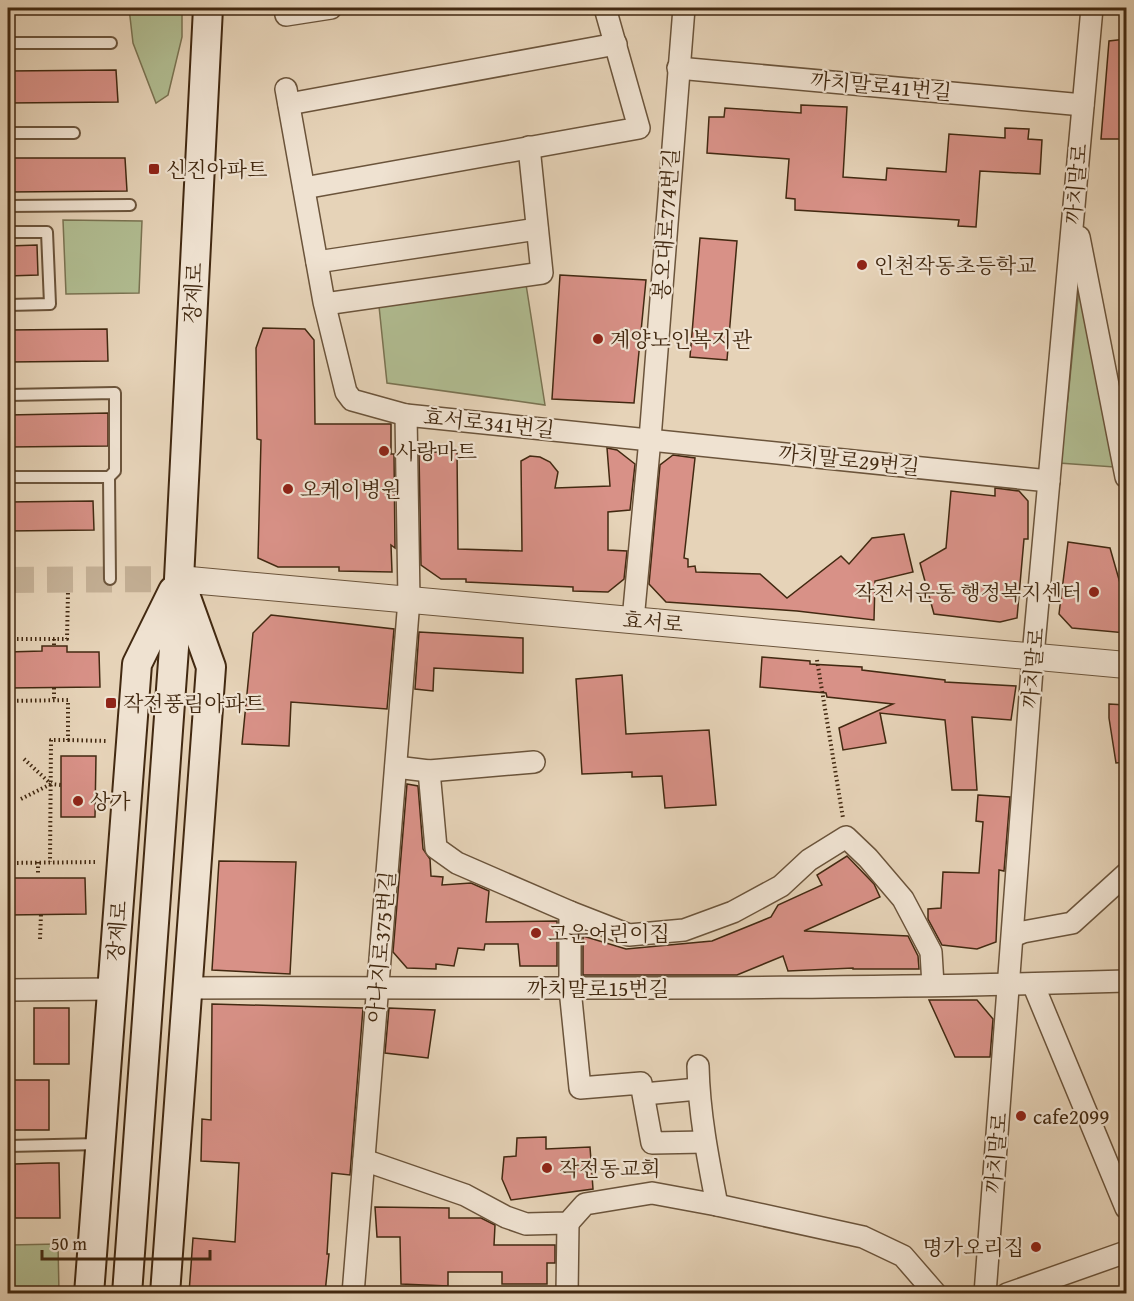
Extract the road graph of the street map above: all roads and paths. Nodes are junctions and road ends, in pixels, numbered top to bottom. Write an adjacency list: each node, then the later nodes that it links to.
1 (208, 8): 32 (main road, 장제로)
2 (331, 8): 6 (street)
3 (605, 8): 9 (street)
4 (684, 8): 10 (street, 봉오대로774번길)
5 (1092, 8): 11 (street, 까치말로)
6 (286, 15)
7 (8, 43): 8 (lane)
8 (111, 43)
9 (615, 45): 14 (street); 15 (street)
10 (678, 68): 11 (street, 까치말로41번길); 26 (street, 봉오대로774번길)
11 (1083, 105): 18 (street, 까치말로)
12 (8, 133): 13 (lane)
13 (74, 133)
14 (529, 147): 15 (street); 19 (street)
15 (304, 188): 21 (street)
16 (130, 205): 17 (lane)
17 (8, 206)
18 (1074, 212): 29 (street); 30 (street, 까치말로)
19 (537, 229): 21 (street); 22 (street)
20 (8, 232): 23 (lane)
21 (317, 262): 22 (street)
22 (326, 304): 25 (street)
23 (8, 305)
24 (8, 395): 28 (lane)
25 (406, 415): 26 (street, 효서로341번길); 34 (street, 효서로341번길)
26 (650, 439): 30 (street, 까치말로29번길); 35 (street, 봉오대로774번길)
27 (8, 477): 28 (lane)
28 (109, 477): 31 (lane)
29 (1126, 477)
30 (1049, 481): 40 (street, 까치말로)
31 (110, 579)
32 (179, 579): 34 (street, 효서로); 57 (main road, 장제로); 70 (main road, 장제로); 86 (main road, 장제로)
33 (68, 592): 38 (path)
34 (409, 600): 35 (street, 효서로); 49 (street, 아나지로375번길)
35 (633, 620): 36 (street, 효서로)
36 (813, 636): 40 (street, 효서로); 54 (path)
37 (8, 639): 38 (path)
38 (54, 639): 39 (path)
39 (54, 646)
40 (1034, 657): 41 (street, 효서로); 63 (street, 까치말로)
41 (1126, 665)
42 (54, 688): 43 (path)
43 (54, 700): 44 (path); 45 (path)
44 (8, 701)
45 (68, 740): 46 (path); 51 (path)
46 (111, 741)
47 (24, 759): 51 (path)
48 (534, 762): 50 (street)
49 (396, 766): 50 (street); 69 (street, 아나지로375번길)
50 (429, 771): 61 (street)
51 (51, 784): 52 (path); 53 (path); 56 (path)
52 (61, 785)
53 (21, 799)
54 (846, 837): 61 (street); 68 (street)
55 (38, 862): 56 (path); 58 (path); 59 (path)
56 (50, 862): 57 (path)
57 (122, 862): 71 (main road, 장제로)
58 (8, 863)
59 (38, 874)
60 (1126, 874): 63 (street)
61 (570, 912): 72 (street)
62 (41, 914): 64 (path)
63 (1013, 936): 66 (street, 까치말로)
64 (40, 939)
65 (1126, 981): 67 (street, 까치말로15번길)
66 (1009, 984): 67 (street, 까치말로15번길); 68 (street, 까치말로15번길); 91 (street, 까치말로)
67 (1033, 984): 82 (street)
68 (933, 985): 72 (street, 까치말로15번길)
69 (378, 987): 70 (street, 까치말로15번길); 72 (street, 까치말로15번길); 80 (street, 아나지로375번길)
70 (188, 988): 87 (main road, 장제로)
71 (112, 989): 73 (street); 78 (main road, 장제로)
72 (570, 989): 76 (street)
73 (8, 990)
74 (698, 1066): 75 (street)
75 (698, 1089): 76 (street); 77 (street)
76 (644, 1094): 77 (street)
77 (705, 1142): 81 (street)
78 (100, 1144): 79 (lane); 85 (main road, 장제로)
79 (8, 1146)
80 (364, 1160): 83 (street); 88 (street, 아나지로375번길)
81 (717, 1205): 83 (street); 90 (street)
82 (1126, 1208)
83 (568, 1223): 89 (street)
84 (1126, 1252): 92 (street)
85 (89, 1293)
86 (127, 1293)
87 (165, 1293)
88 (353, 1293)
89 (567, 1293)
90 (936, 1293)
91 (985, 1293)
92 (1007, 1293)

